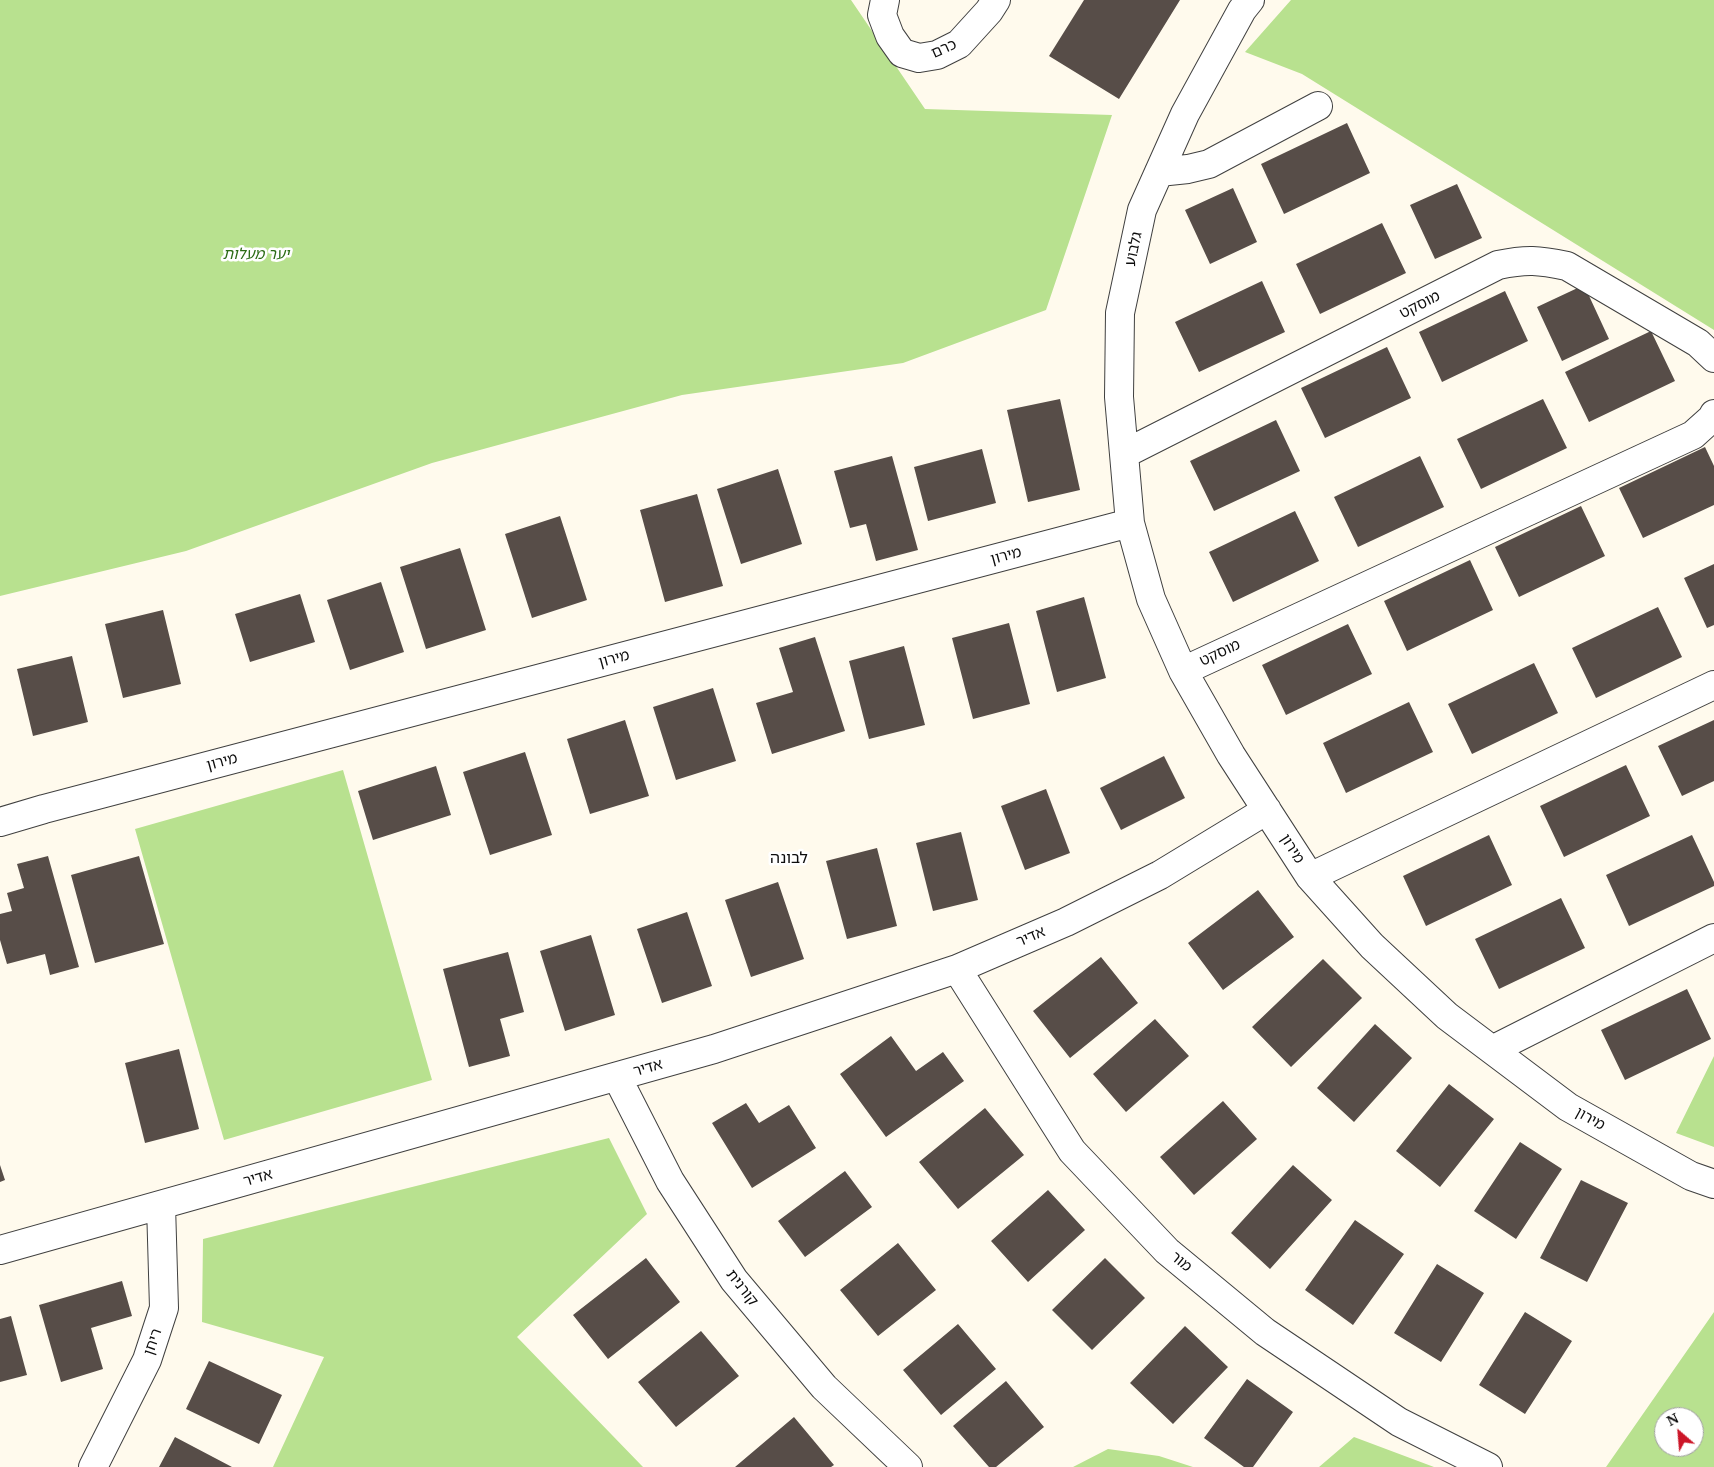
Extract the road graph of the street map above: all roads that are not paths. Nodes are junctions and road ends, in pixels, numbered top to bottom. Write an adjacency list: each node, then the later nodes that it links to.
1 (885, 0): 2 (street, כרם)
2 (996, 0)
3 (1250, 0): 5 (street, גלבוע)
4 (1318, 106): 5 (street)
5 (1159, 172): 8 (street, גלבוע)
6 (1714, 358): 8 (street, מוסקט)
7 (1714, 414): 10 (street, מוסקט)
8 (1124, 454): 9 (street, גלבוע)
9 (1130, 523): 10 (street, מירון); 13 (street, מירון)
10 (1183, 670): 12 (street, מירון)
11 (1714, 685): 14 (street)
12 (1267, 810): 14 (street, מירון); 16 (street, אדיר)
13 (0, 822)
14 (1310, 877): 17 (street, מירון)
15 (1714, 938): 17 (street)
16 (958, 969): 18 (street, אדיר); 24 (street, מור)
17 (1492, 1050): 19 (street, מירון)
18 (616, 1077): 20 (street, אדיר); 23 (street, קורנית)
19 (1714, 1184)
20 (161, 1205): 21 (street, אדיר); 22 (street, ריחן)
21 (0, 1250)
22 (93, 1467)
23 (908, 1467)
24 (1488, 1467)

